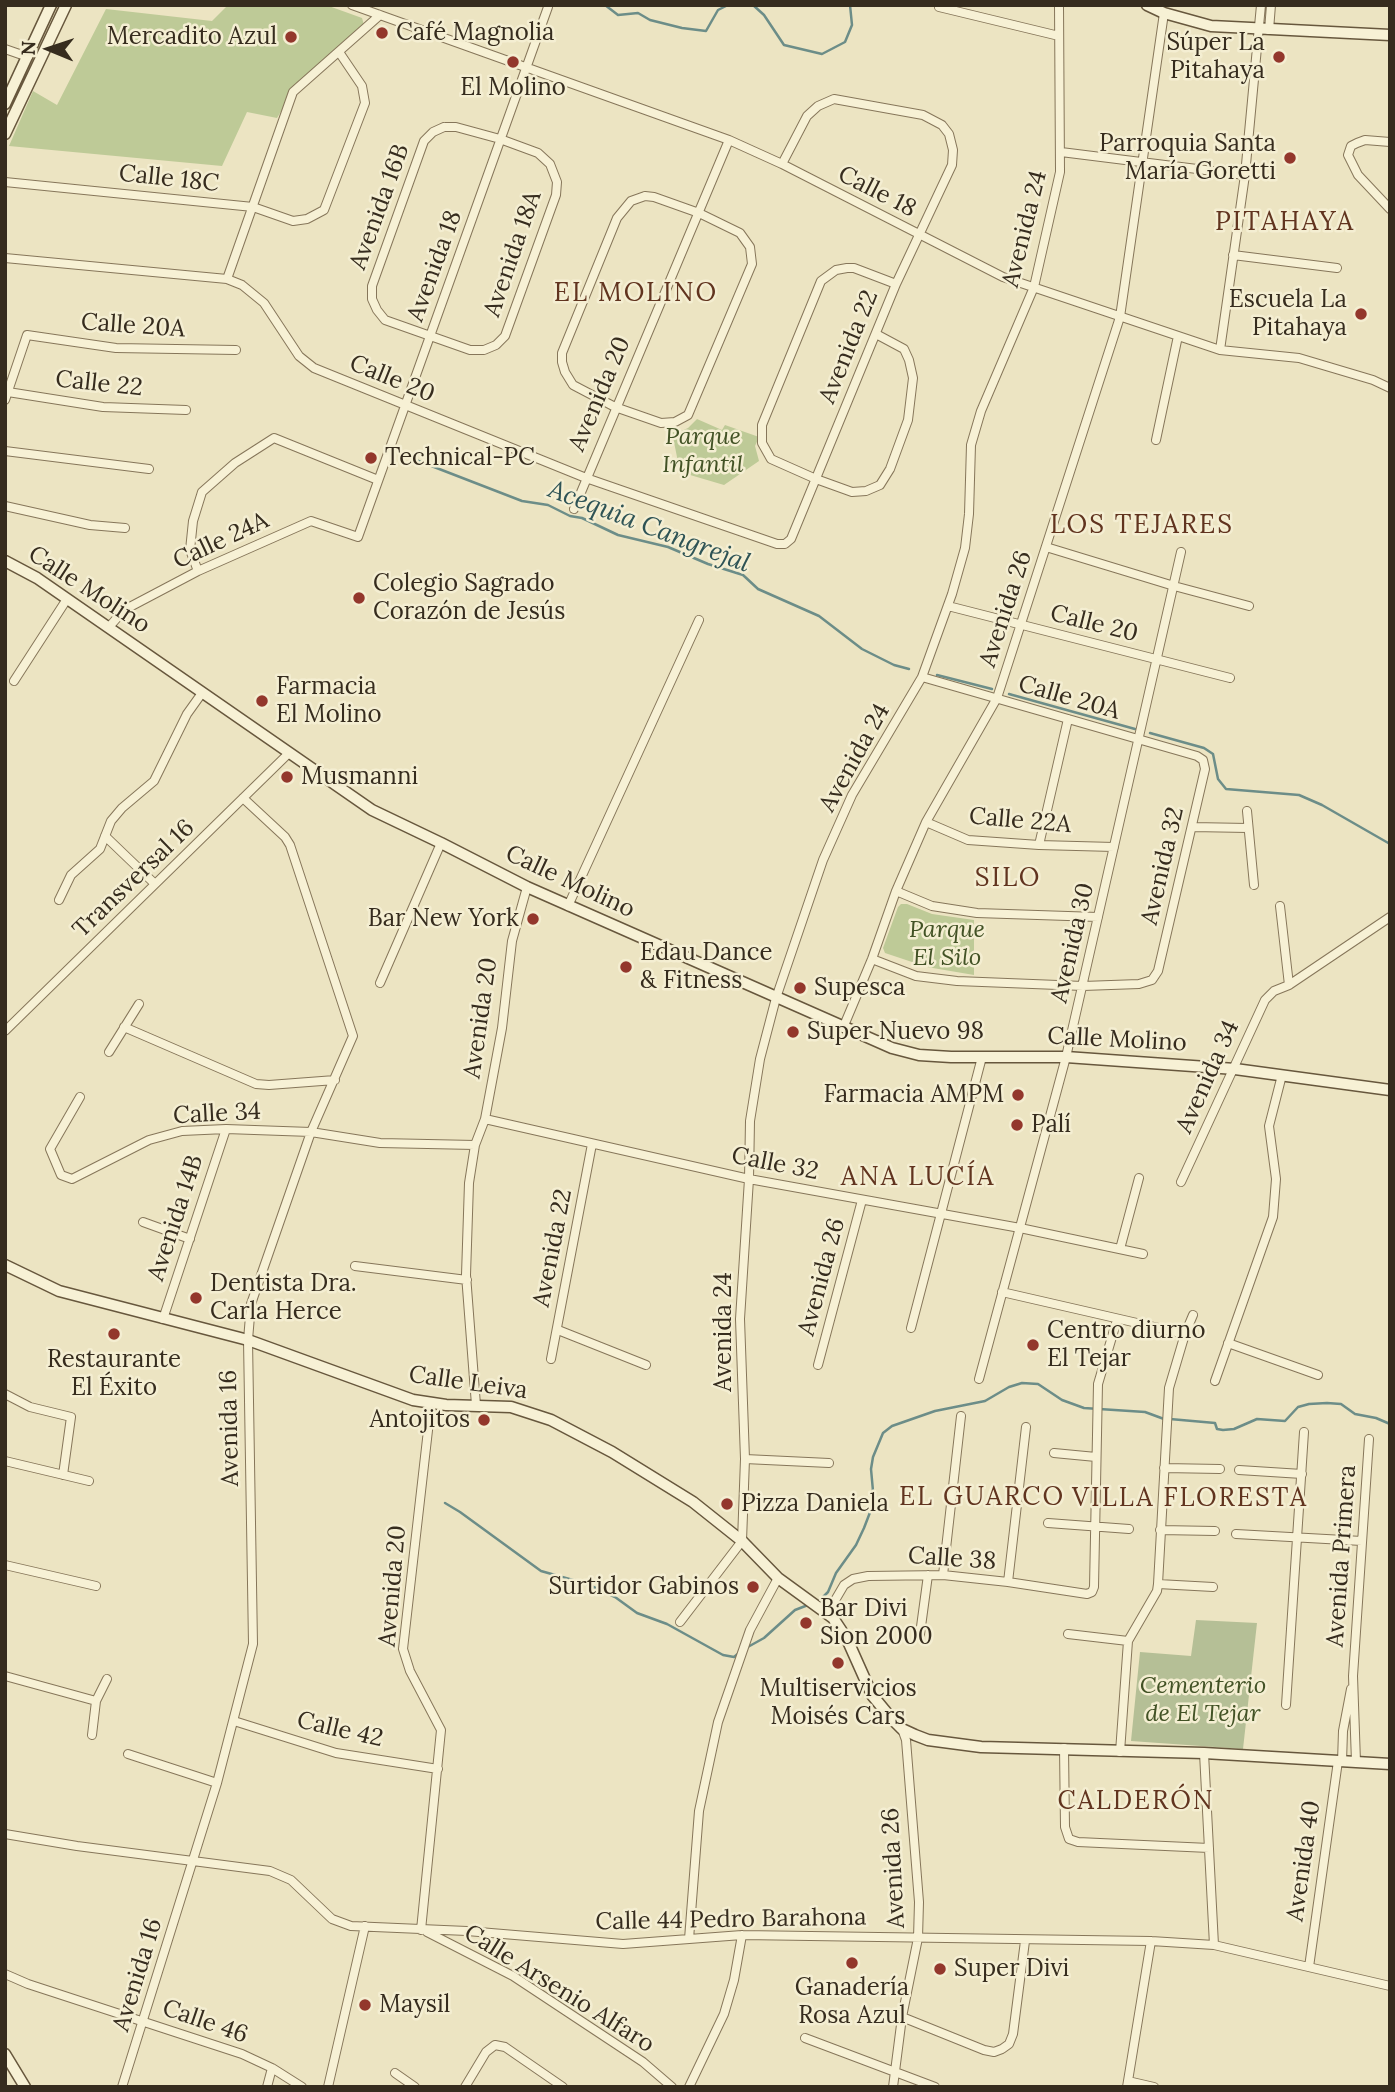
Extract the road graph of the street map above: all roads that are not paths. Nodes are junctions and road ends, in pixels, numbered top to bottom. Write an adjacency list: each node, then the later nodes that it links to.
1 (51, 5): 17 (main road)
2 (66, 5): 20 (main road)
3 (352, 5): 11 (street, Calle 18)
4 (1059, 5): 13 (street, Avenida 24)
5 (1147, 5): 10 (main road)
6 (1261, 5): 12 (street)
7 (1271, 5): 12 (street)
8 (939, 7): 13 (street)
9 (548, 8): 18 (street, Avenida 18)
10 (1164, 13): 12 (main road); 25 (street, Avenida 26)
11 (380, 15): 16 (street); 18 (street, Calle 18)
12 (1264, 30): 14 (main road); 27 (street)
13 (1059, 36): 24 (street, Avenida 24)
14 (1390, 36)
15 (5, 49): 17 (street)
16 (339, 52): 29 (street); 29 (street, Calle 18C)
17 (28, 57): 19 (main road)
18 (527, 67): 21 (street, Avenida 18); 22 (street, Calle 18)
19 (5, 104)
20 (5, 134)
21 (500, 139): 42 (street, Avenida 18); 42 (street, Avenida 18A); 42 (street, Avenida 16B)
22 (729, 140): 26 (street, Calle 18); 31 (street, Avenida 20)
23 (1390, 142): 30 (street)
24 (1061, 152): 25 (street); 38 (street, Avenida 24)
25 (1142, 162): 27 (street); 39 (street, Avenida 26)
26 (782, 164): 32 (street, Calle 18); 32 (street, Avenida 22)
27 (1245, 174): 33 (street)
28 (5, 182): 29 (street, Calle 18C)
29 (253, 207): 36 (street)
30 (1390, 209)
31 (699, 213): 48 (street, Avenida 20); 48 (street); 48 (street)
32 (918, 234): 37 (street, Avenida 22); 38 (street, Calle 18)
33 (1233, 255): 35 (street); 44 (street)
34 (5, 258): 36 (street, Calle 20)
35 (1338, 268)
36 (227, 279): 47 (street, Calle 20)
37 (896, 284): 40 (street, Avenida 22); 55 (street)
38 (1034, 287): 39 (street, Calle 18); 68 (street, Avenida 24)
39 (1120, 317): 41 (street, Calle 18); 61 (street, Avenida 26)
40 (876, 334): 55 (street, Avenida 22); 55 (street)
41 (1178, 336): 44 (street, Calle 18); 50 (street)
42 (430, 337): 47 (street, Avenida 18)
43 (236, 350): 46 (street, Calle 20A)
44 (1220, 350): 45 (street, Calle 18)
45 (1390, 388)
46 (6, 396): 49 (street, Calle 22)
47 (405, 406): 53 (street, Calle 20); 54 (street, Avenida 18)
48 (615, 407): 53 (street, Avenida 20)
49 (186, 410)
50 (1156, 440)
51 (5, 451): 52 (street)
52 (149, 469)
53 (586, 478): 57 (street, Avenida 20); 60 (street, Calle 20)
54 (378, 480): 59 (street, Avenida 18); 64 (street)
55 (816, 480): 60 (street, Avenida 22)
56 (5, 506): 58 (street)
57 (574, 509)
58 (125, 528)
59 (358, 537): 64 (street, Calle 24A)
60 (785, 544)
61 (1046, 547): 65 (street); 70 (street, Avenida 26)
62 (1181, 552): 65 (street, Avenida 30)
63 (5, 561): 66 (main road, Calle Molino)
64 (198, 571): 71 (street, Calle 24A)
65 (1174, 586): 67 (street); 72 (street, Avenida 30)
66 (67, 599): 71 (main road, Calle Molino); 75 (street)
67 (1249, 606)
68 (948, 607): 70 (street, Calle 20); 73 (street, Avenida 24)
69 (699, 620): 96 (street)
70 (1021, 625): 72 (street, Calle 20); 77 (street, Avenida 26)
71 (109, 627): 76 (main road, Calle Molino)
72 (1157, 659): 74 (street, Calle 20); 79 (street, Avenida 30)
73 (922, 677): 77 (street, Calle 20A); 104 (street, Avenida 24)
74 (1230, 678)
75 (14, 681)
76 (202, 693): 80 (main road, Calle Molino); 87 (street)
77 (997, 698): 78 (street, Calle 20A); 84 (street, Avenida 26)
78 (1068, 719): 79 (street, Calle 20A); 89 (street)
79 (1140, 738): 81 (street, Calle 20A); 90 (street, Avenida 30)
80 (288, 754): 82 (street, Transversal 16); 88 (main road, Calle Molino)
81 (1203, 760): 85 (street, Avenida 32)
82 (243, 798): 91 (street, Transversal 16); 114 (street, Avenida 16)
83 (1247, 811): 86 (street)
84 (926, 822): 89 (street, Calle 22A); 94 (street, Avenida 26)
85 (1192, 827): 86 (street); 103 (street, Avenida 32)
86 (1248, 828): 92 (street)
87 (105, 836): 91 (street); 95 (street)
88 (441, 843): 93 (main road, Calle Molino); 101 (street)
89 (1039, 845): 90 (street, Calle 22A)
90 (1114, 847): 98 (street, Avenida 30)
91 (155, 884): 108 (street, Transversal 16)
92 (1254, 885)
93 (527, 887): 96 (main road, Calle Molino); 117 (street, Avenida 20)
94 (896, 891): 98 (street); 100 (street, Avenida 26)
95 (59, 900)
96 (568, 906): 104 (main road, Calle Molino)
97 (1280, 906): 102 (street)
98 (1098, 917): 103 (street, Avenida 30)
99 (1388, 920): 102 (street)
100 (872, 959): 103 (street); 107 (street, Avenida 26)
101 (380, 984)
102 (1290, 985): 112 (street, Avenida 34)
103 (1083, 986): 111 (street, Avenida 30)
104 (776, 998): 107 (main road, Calle Molino); 123 (street, Avenida 24)
105 (139, 1004): 106 (street)
106 (124, 1027): 109 (street); 114 (street)
107 (843, 1028): 110 (main road, Calle Molino)
108 (5, 1031)
109 (109, 1052)
110 (982, 1057): 111 (main road, Calle Molino); 126 (street)
111 (1066, 1057): 112 (main road, Calle Molino); 128 (street, Avenida 30)
112 (1235, 1069): 113 (main road, Calle Molino); 124 (street, Avenida 34)
113 (1282, 1075): 115 (main road, Calle Molino); 143 (street)
114 (335, 1080): 119 (street, Avenida 16)
115 (1390, 1090)
116 (80, 1097): 118 (street, Calle 34)
117 (485, 1119): 120 (street, Calle 32); 121 (street, Avenida 20)
118 (226, 1129): 119 (street, Calle 34); 129 (street, Avenida 14B)
119 (311, 1132): 121 (street, Calle 34); 142 (street, Avenida 16)
120 (592, 1144): 123 (street, Calle 32); 140 (street, Avenida 22)
121 (475, 1145): 134 (street, Avenida 20)
122 (1139, 1178): 130 (street)
123 (749, 1179): 125 (street, Calle 32); 161 (street, Avenida 24)
124 (1181, 1182)
125 (862, 1199): 126 (street, Calle 32); 146 (street, Avenida 26)
126 (941, 1214): 128 (street, Calle 32); 139 (street)
127 (142, 1222): 129 (street)
128 (1020, 1228): 130 (street, Calle 32); 135 (street, Avenida 30)
129 (190, 1239): 137 (street, Avenida 14B)
130 (1120, 1249): 131 (street, Calle 32)
131 (1143, 1254)
132 (5, 1265): 137 (main road, Calle Leiva)
133 (355, 1266): 134 (street)
134 (467, 1280): 152 (street, Avenida 20)
135 (1002, 1293): 138 (street); 148 (street, Avenida 30)
136 (1193, 1315): 141 (street)
137 (163, 1319): 142 (main road, Calle Leiva)
138 (1116, 1320): 141 (street); 160 (street)
139 (911, 1328)
140 (558, 1330): 144 (street, Avenida 22); 145 (street)
141 (1185, 1334): 164 (street)
142 (248, 1340): 151 (main road, Calle Leiva); 197 (street, Avenida 16)
143 (1228, 1343): 147 (street); 149 (street)
144 (551, 1359)
145 (646, 1365)
146 (818, 1365)
147 (1318, 1375)
148 (979, 1379)
149 (1215, 1381)
150 (5, 1394): 155 (street)
151 (431, 1404): 152 (main road, Calle Leiva); 207 (street, Avenida 20)
152 (476, 1405): 177 (main road, Calle Leiva)
153 (72, 1407): 155 (street)
154 (961, 1416): 181 (street)
155 (71, 1417): 168 (street)
156 (1026, 1427): 183 (street)
157 (1304, 1432): 167 (street)
158 (1369, 1438): 178 (street, Avenida Primera)
159 (1054, 1453): 160 (street)
160 (1096, 1457): 171 (street)
161 (745, 1459): 163 (street); 177 (street, Avenida 24)
162 (5, 1461): 168 (street)
163 (829, 1463)
164 (1164, 1468): 165 (street); 173 (street)
165 (1220, 1469)
166 (1239, 1469): 167 (street)
167 (1301, 1474): 176 (street)
168 (63, 1475): 169 (street)
169 (89, 1480)
170 (1048, 1523): 171 (street)
171 (1095, 1527): 172 (street); 183 (street, Calle 38)
172 (1129, 1529)
173 (1160, 1530): 174 (street); 184 (street)
174 (1215, 1531)
175 (1236, 1534): 176 (street)
176 (1297, 1537): 178 (street); 196 (street)
177 (742, 1541): 182 (main road, Calle Leiva); 188 (street)
178 (1362, 1541): 193 (street, Avenida Primera)
179 (5, 1565): 185 (street)
180 (928, 1575): 181 (street, Calle 38); 187 (street, Calle 38); 189 (street)
181 (943, 1576): 183 (street, Calle 38)
182 (778, 1578): 187 (main road, Calle Leiva); 216 (street)
183 (1008, 1582)
184 (1158, 1584): 186 (street); 191 (street)
185 (96, 1586)
186 (1213, 1587)
187 (827, 1614): 198 (main road, Calle Leiva)
188 (680, 1622)
189 (920, 1634)
190 (1068, 1634): 191 (street)
191 (1128, 1641): 201 (street)
192 (5, 1676): 195 (street)
193 (1353, 1676): 204 (street, Avenida Primera); 205 (street, Avenida Primera)
194 (107, 1679): 195 (street)
195 (96, 1701): 199 (street)
196 (1286, 1704)
197 (234, 1721): 207 (street, Calle 42); 208 (street, Avenida 16)
198 (902, 1729): 200 (main road); 215 (street, Avenida 26)
199 (92, 1735)
200 (1064, 1748): 201 (main road); 210 (street)
201 (1120, 1752): 202 (main road)
202 (1204, 1753): 204 (main road); 210 (street)
203 (128, 1754): 208 (street)
204 (1340, 1761): 205 (main road); 220 (street, Avenida 40)
205 (1356, 1762): 206 (main road)
206 (1390, 1764)
207 (438, 1769): 213 (street, Avenida 20)
208 (217, 1783): 211 (street, Avenida 16)
209 (5, 1834): 211 (street, Calle 44 Pedro Barahona)
210 (1209, 1848): 219 (street)
211 (193, 1862): 212 (street, Calle 44 Pedro Barahona); 224 (street, Avenida 16)
212 (365, 1926): 213 (street, Calle 44 Pedro Barahona); 235 (street)
213 (421, 1930): 216 (street, Calle 44 Pedro Barahona); 239 (street, Calle Arsenio Alfaro)
214 (742, 1935): 215 (street, Calle 44 Pedro Barahona); 216 (street, Calle 44 Pedro Barahona); 240 (street)
215 (918, 1938): 217 (street, Calle 44 Pedro Barahona); 223 (street, Avenida 26)
216 (689, 1940)
217 (1025, 1941): 218 (street, Calle 44 Pedro Barahona); 223 (street)
218 (1152, 1941): 219 (street, Calle 44 Pedro Barahona); 230 (street)
219 (1214, 1945): 220 (street, Calle 44 Pedro Barahona)
220 (1309, 1967): 222 (street, Calle 44 Pedro Barahona)
221 (5, 1974): 224 (street, Calle 46)
222 (1390, 1986)
223 (902, 2017): 228 (street, Avenida 26)
224 (144, 2021): 227 (street, Calle 46); 232 (street, Avenida 16)
225 (805, 2038): 228 (street)
226 (5, 2054): 231 (main road)
227 (272, 2068): 233 (street); 234 (street, Calle 46)
228 (895, 2072): 241 (street, Avenida 26); 242 (street)
229 (395, 2073): 236 (street)
230 (1128, 2084): 243 (street)
231 (25, 2087)
232 (122, 2087)
233 (267, 2087)
234 (302, 2087)
235 (328, 2087)
236 (415, 2087)
237 (465, 2087): 238 (street)
238 (563, 2087)
239 (672, 2087)
240 (689, 2087)
241 (893, 2087)
242 (935, 2087)
243 (1153, 2087)

